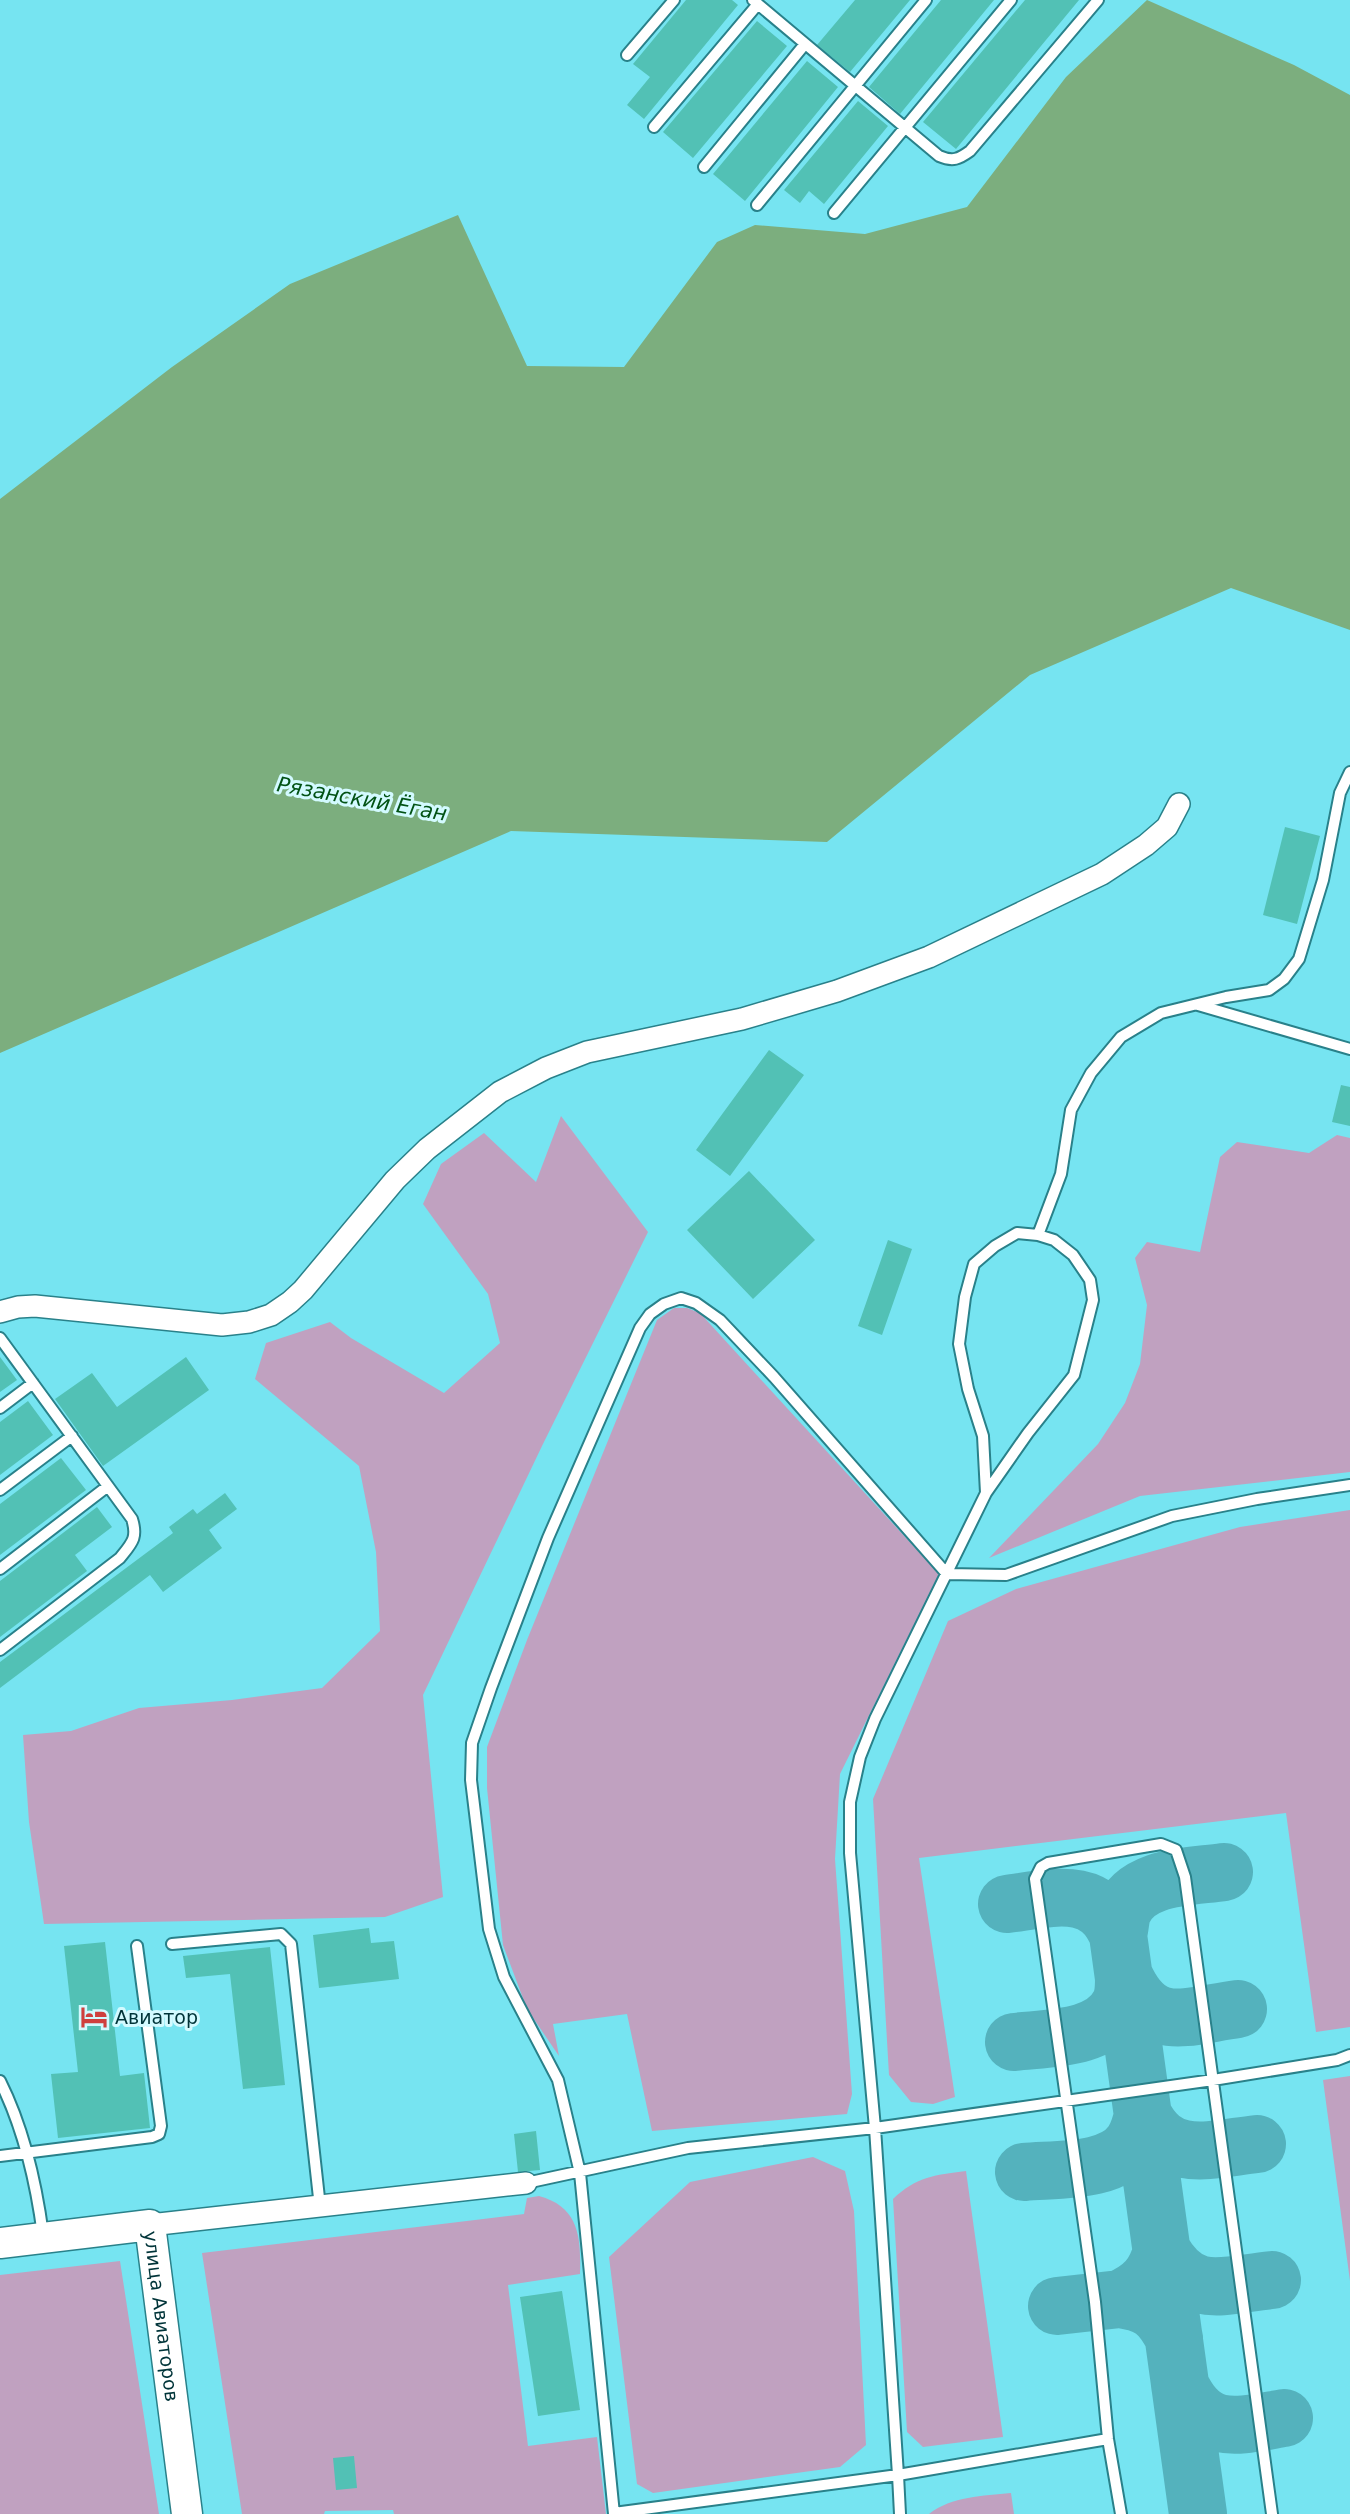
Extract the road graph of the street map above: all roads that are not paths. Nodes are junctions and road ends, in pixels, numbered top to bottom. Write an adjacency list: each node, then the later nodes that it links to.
1 (674, 0): 7 (lane)
2 (926, 0): 8 (lane)
3 (1011, 0): 10 (lane)
4 (1098, 0): 10 (lane)
5 (755, 2): 6 (lane); 9 (lane)
6 (805, 44): 8 (lane); 11 (lane)
7 (628, 55)
8 (855, 86): 10 (lane); 12 (lane)
9 (654, 127)
10 (905, 127): 13 (lane)
11 (704, 167)
12 (757, 205)
13 (834, 213)
14 (1350, 772): 16 (lane)
15 (1179, 804): 19 (street)
16 (1196, 1005): 17 (lane); 18 (lane)
17 (1350, 1049)
18 (1038, 1235): 27 (lane); 27 (lane)
19 (0, 1312)
20 (0, 1338): 21 (lane)
21 (33, 1383): 22 (lane); 23 (lane)
22 (0, 1408)
23 (72, 1436): 25 (lane); 26 (lane)
24 (1350, 1485): 29 (lane)
25 (108, 1486): 28 (lane); 30 (lane)
26 (0, 1490)
27 (986, 1493): 29 (lane)
28 (0, 1569)
29 (947, 1574): 38 (lane); 41 (lane)
30 (0, 1650)
31 (172, 1944): 43 (lane)
32 (136, 1946): 39 (lane)
33 (1350, 2055): 34 (lane)
34 (1213, 2080): 37 (lane); 37 (lane); 53 (lane)
35 (0, 2081): 36 (lane)
36 (3, 2094): 39 (lane)
37 (1065, 2102): 38 (lane); 47 (lane)
38 (875, 2128): 41 (lane); 48 (lane)
39 (26, 2152): 40 (lane); 45 (lane)
40 (0, 2156)
41 (580, 2173): 42 (lane); 50 (lane)
42 (526, 2183): 43 (street)
43 (320, 2207): 44 (street)
44 (150, 2225): 45 (main road, улица Авиаторов); 49 (main road, улица Авиаторов)
45 (44, 2238): 46 (main road, улица Авиаторов)
46 (0, 2243)
47 (1108, 2439): 48 (lane); 52 (lane)
48 (898, 2475): 50 (lane); 51 (lane)
49 (187, 2514)
50 (614, 2514)
51 (900, 2514)
52 (1121, 2514)
53 (1272, 2514)

